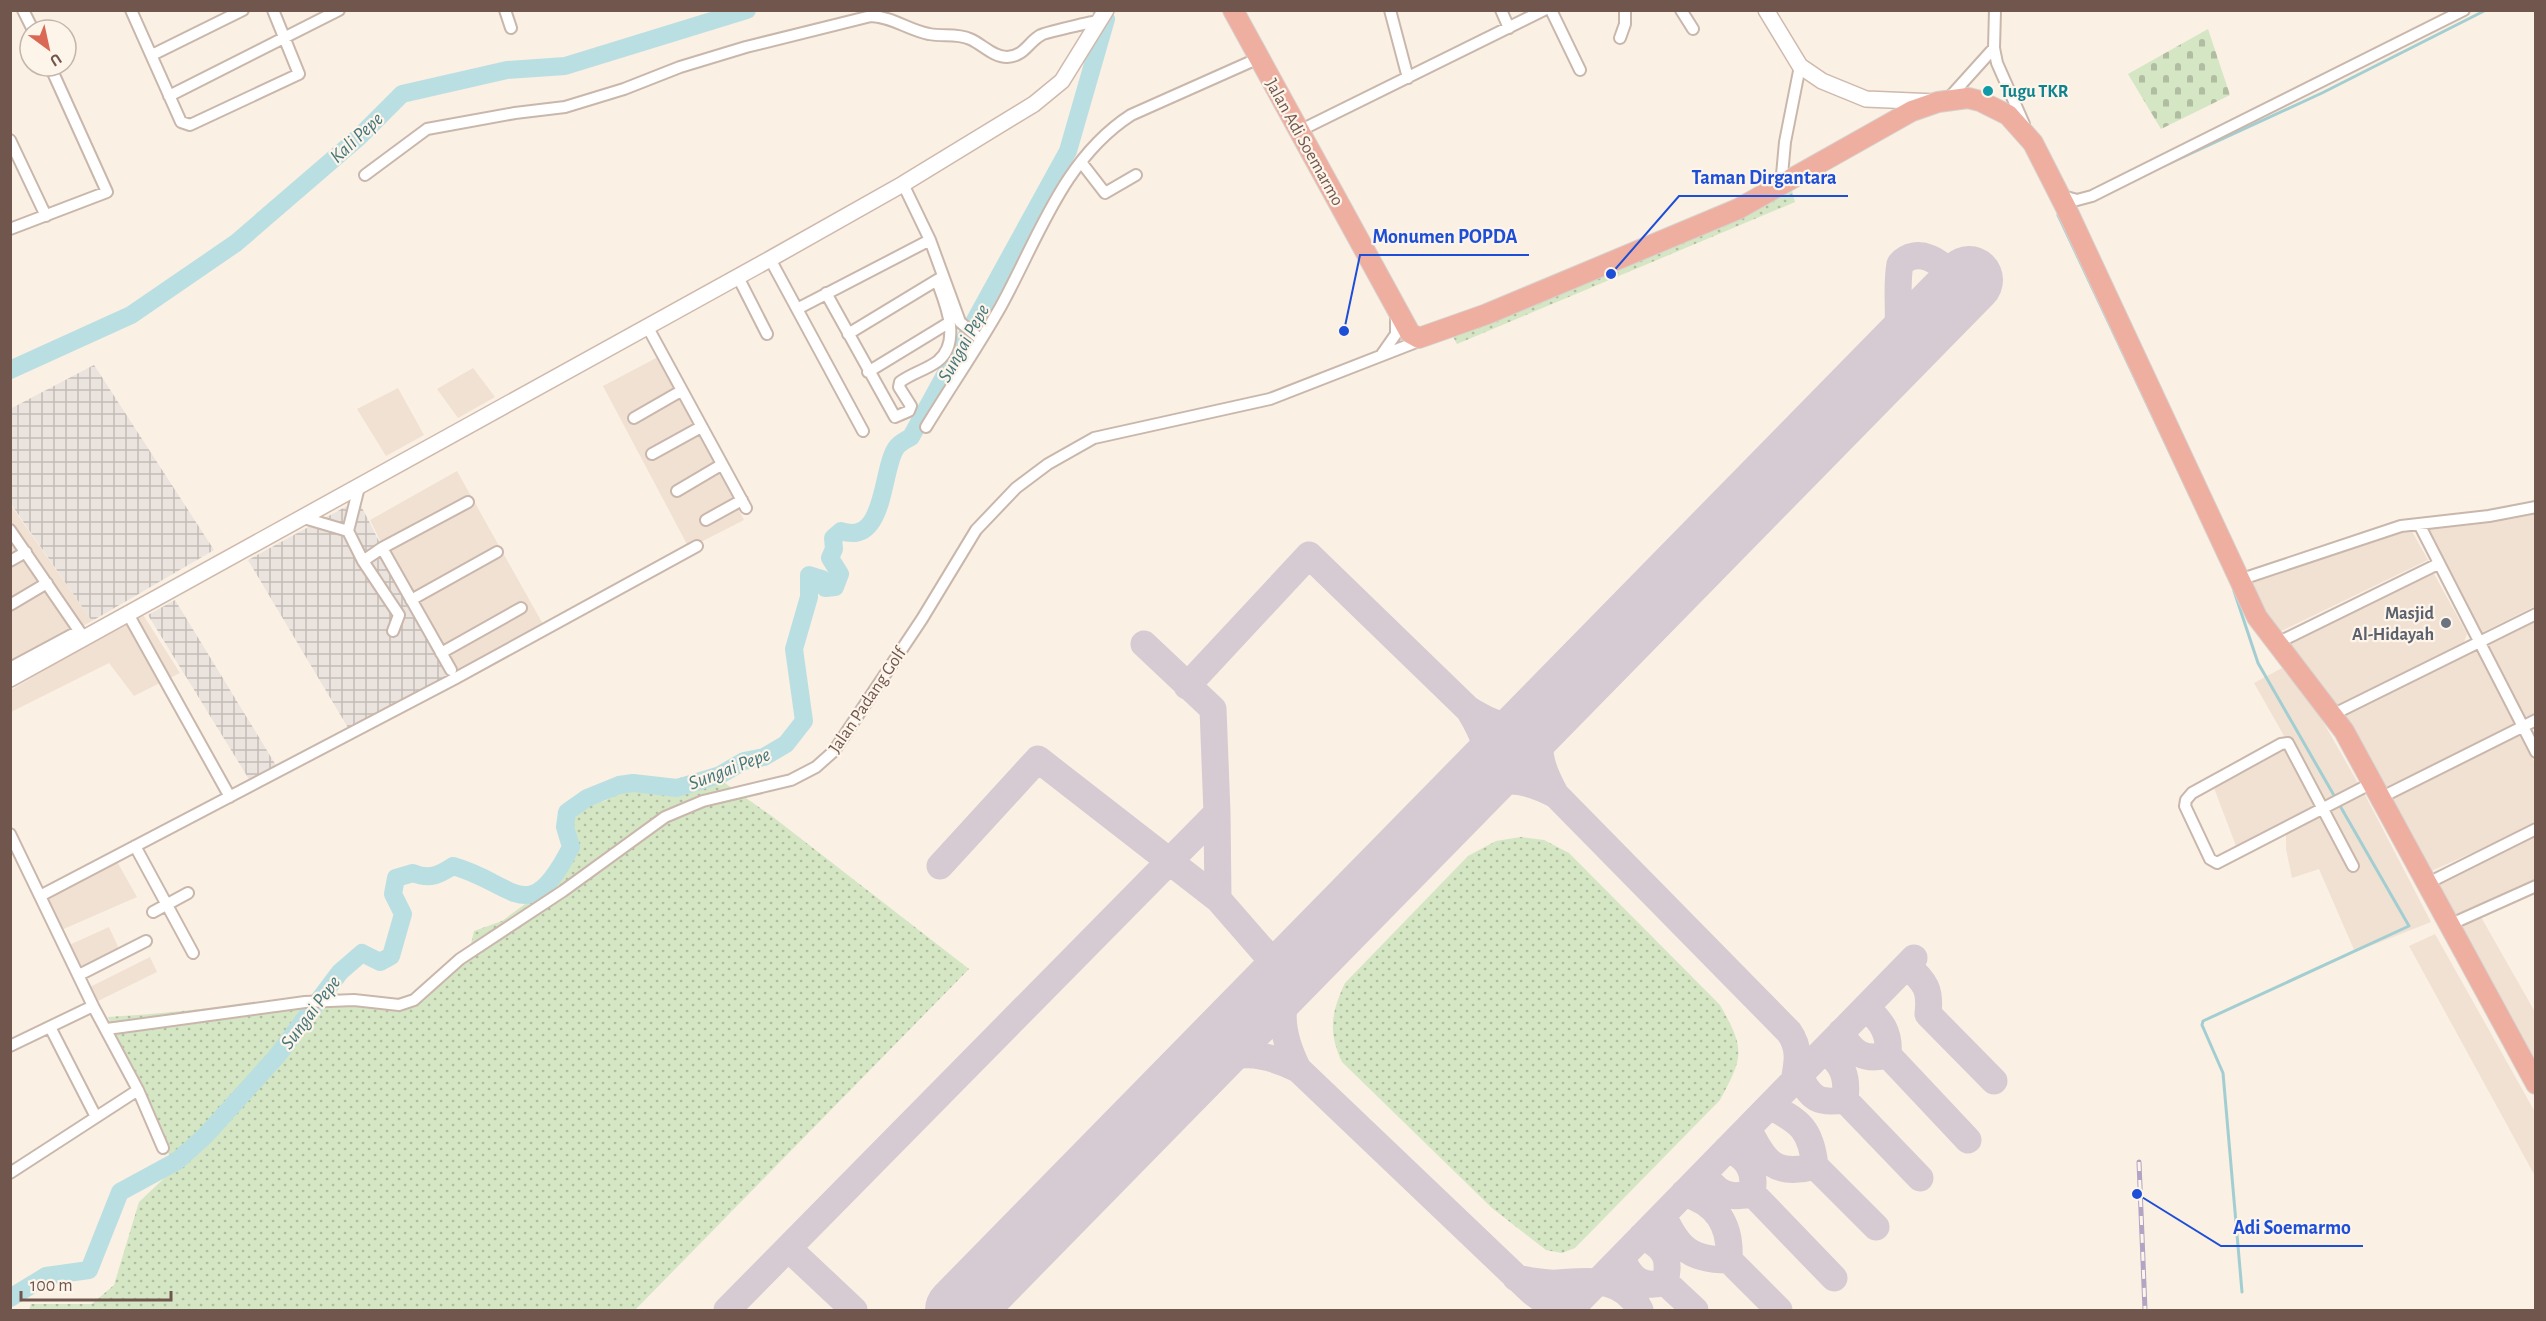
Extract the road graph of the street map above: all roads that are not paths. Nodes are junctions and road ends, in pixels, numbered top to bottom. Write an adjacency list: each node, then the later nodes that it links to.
1 (243, 10): 23 (street)
2 (273, 10): 20 (street)
3 (339, 10): 20 (street)
4 (505, 10): 17 (street)
5 (1233, 10): 24 (highway, Jalan Adi Soemarmo)
6 (1390, 10): 28 (street)
7 (1501, 10): 18 (street)
8 (1544, 10): 18 (street)
9 (1551, 10): 26 (street)
10 (1625, 10): 21 (street)
11 (1681, 10): 19 (street)
12 (1995, 10): 22 (street)
13 (2464, 10): 39 (street)
14 (136, 12): 23 (street)
15 (1769, 16): 25 (main road)
16 (1102, 17): 35 (street); 37 (main road)
17 (512, 28)
18 (1509, 28): 28 (street)
19 (1693, 29)
20 (285, 37): 29 (street); 29 (street)
21 (1620, 38)
22 (1994, 48): 30 (street); 33 (street)
23 (152, 55): 29 (street)
24 (1259, 58): 31 (highway, Jalan Adi Soemarmo); 34 (street)
25 (1800, 66): 30 (main road); 38 (street)
26 (1580, 70)
27 (55, 78): 40 (street)
28 (1408, 78): 31 (street)
29 (169, 96)
30 (1942, 101): 33 (highway, Jalan Adi Soemarmo); 38 (highway, Jalan Adi Soemarmo)
31 (1299, 131): 47 (highway, Jalan Adi Soemarmo)
32 (10, 140): 40 (street)
33 (2033, 143): 39 (highway, Jalan Adi Soemarmo)
34 (1081, 162): 36 (street); 52 (street)
35 (365, 175)
36 (1136, 175)
37 (903, 184): 42 (street); 43 (main road)
38 (1780, 187): 50 (highway, Jalan Adi Soemarmo)
39 (2066, 208): 81 (highway, Jalan Adi Soemarmo)
40 (46, 216): 41 (street)
41 (10, 229)
42 (930, 240): 45 (street); 46 (street)
43 (770, 259): 44 (main road); 48 (street)
44 (738, 277): 51 (main road); 53 (street)
45 (941, 278): 49 (street); 52 (street); 54 (street)
46 (826, 293): 48 (street); 54 (street)
47 (1394, 306): 50 (highway, Jalan Adi Soemarmo); 55 (highway, Jalan Adi Soemarmo); 56 (street)
48 (797, 309): 62 (street)
49 (950, 322): 57 (street); 57 (street)
50 (1461, 324): 55 (highway, Jalan Adi Soemarmo)
51 (647, 326): 58 (street); 65 (main road)
52 (972, 332): 61 (street)
53 (767, 334)
54 (848, 334): 57 (street)
55 (1411, 340): 56 (street, Jalan Padang Golf)
56 (1375, 360): 118 (street, Jalan Padang Golf)
57 (868, 372)
58 (681, 391): 59 (street); 60 (street)
59 (634, 417)
60 (701, 427): 63 (street); 64 (street)
61 (926, 427)
62 (863, 431)
63 (652, 454)
64 (721, 465): 66 (street); 70 (street)
65 (359, 487): 69 (main road); 73 (street)
66 (677, 490)
67 (468, 502): 75 (street)
68 (2535, 507): 71 (street)
69 (304, 518): 73 (street); 86 (main road)
70 (706, 520)
71 (2419, 524): 80 (street); 81 (street)
72 (10, 530): 76 (street)
73 (348, 531): 79 (street)
74 (697, 546): 100 (street)
75 (382, 548): 79 (street); 83 (street)
76 (26, 552): 78 (street); 82 (street)
77 (497, 552): 83 (street)
78 (10, 561)
79 (363, 561): 88 (street)
80 (2438, 564): 89 (street); 90 (street)
81 (2240, 580): 90 (highway, Jalan Adi Soemarmo)
82 (47, 583): 84 (street); 92 (street)
83 (411, 600): 91 (street)
84 (10, 605)
85 (522, 608): 91 (street)
86 (128, 614): 94 (main road); 100 (street)
87 (2535, 614): 89 (street)
88 (393, 631)
89 (2479, 641): 95 (street); 97 (street)
90 (2275, 644): 95 (highway, Jalan Adi Soemarmo)
91 (441, 653): 93 (street)
92 (10, 668)
93 (451, 670)
94 (10, 679)
95 (2332, 715): 99 (highway, Jalan Adi Soemarmo)
96 (2535, 720): 97 (street)
97 (2521, 727): 98 (street); 99 (street)
98 (2535, 752)
99 (2376, 790): 101 (street); 106 (highway, Jalan Adi Soemarmo)
100 (230, 797): 104 (street)
101 (2325, 808): 101 (street); 105 (street)
102 (2535, 828): 106 (street)
103 (10, 834): 109 (street)
104 (135, 846): 109 (street); 110 (street)
105 (2353, 866)
106 (2426, 884): 112 (highway, Jalan Adi Soemarmo)
107 (2535, 886): 112 (street)
108 (188, 893): 110 (street)
109 (40, 896): 115 (street)
110 (167, 905): 111 (street); 114 (street)
111 (153, 912)
112 (2449, 925): 120 (highway, Jalan Adi Soemarmo)
113 (146, 941): 115 (street)
114 (193, 953)
115 (79, 975): 116 (street)
116 (93, 1006): 117 (street); 118 (street)
117 (50, 1027): 119 (street); 122 (street)
118 (107, 1029): 121 (street)
119 (10, 1046)
120 (2535, 1084)
121 (138, 1090): 122 (street); 123 (street)
122 (96, 1117): 124 (street)
123 (163, 1148)
124 (10, 1173)

